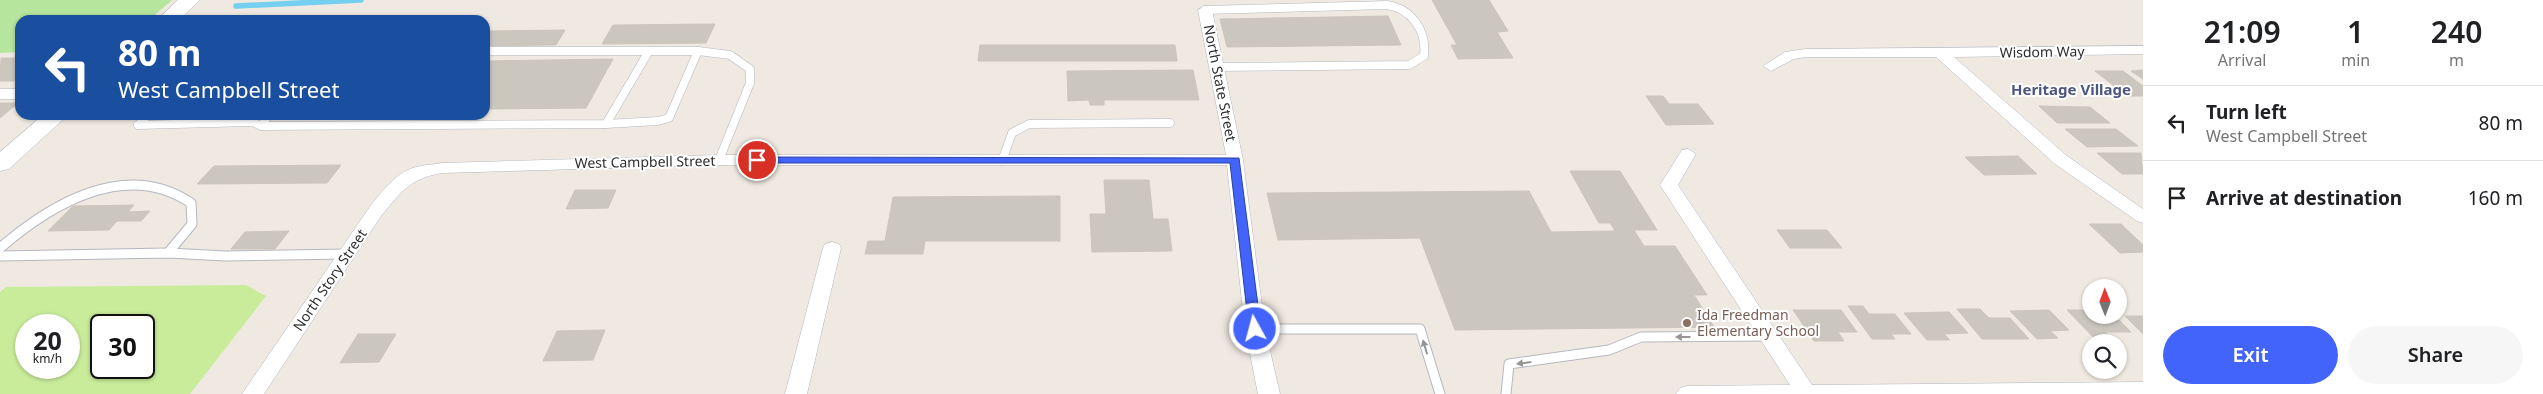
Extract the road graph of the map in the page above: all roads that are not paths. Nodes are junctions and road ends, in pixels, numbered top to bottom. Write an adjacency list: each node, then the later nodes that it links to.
1 (190, 0): 3 (main road)
2 (1205, 10): 10 (street, North State Street); 10 (lane)
3 (173, 15)
4 (2143, 50): 8 (street, Wisdom Way)
5 (490, 51): 6 (lane)
6 (649, 51): 7 (lane); 19 (lane)
7 (698, 51): 19 (lane); 21 (lane)
8 (1940, 53): 9 (street, Wisdom Way); 26 (street)
9 (1771, 66)
10 (1217, 67): 22 (street, North State Street)
11 (0, 94): 12 (street)
12 (15, 94)
13 (51, 120): 24 (main road)
14 (143, 120): 18 (lane)
15 (249, 120): 18 (lane)
16 (262, 120): 18 (lane)
17 (1170, 123): 23 (lane)
18 (257, 124): 19 (lane)
19 (606, 124)
20 (1688, 154): 33 (street)
21 (719, 160): 23 (street, West Campbell Street); 25 (street, West Campbell Street)
22 (1235, 160): 23 (street, West Campbell Street); 32 (street, North State Street)
23 (1002, 161)
24 (0, 164)
25 (415, 173): 30 (street, North Story Street)
26 (2143, 217)
27 (0, 248): 29 (lane)
28 (832, 248): 37 (street)
29 (168, 253): 30 (lane); 31 (lane)
30 (348, 254): 36 (street, North Story Street)
31 (0, 256)
32 (1255, 329): 38 (street, North State Street); 39 (lane, one-way to 32)
33 (1767, 336): 35 (street); 40 (lane, one-way to 40)
34 (2143, 390): 35 (street)
35 (1806, 393): 41 (street)
36 (253, 394)
37 (796, 394)
38 (1269, 394)
39 (1440, 394)
40 (1506, 394)
41 (1687, 394)

